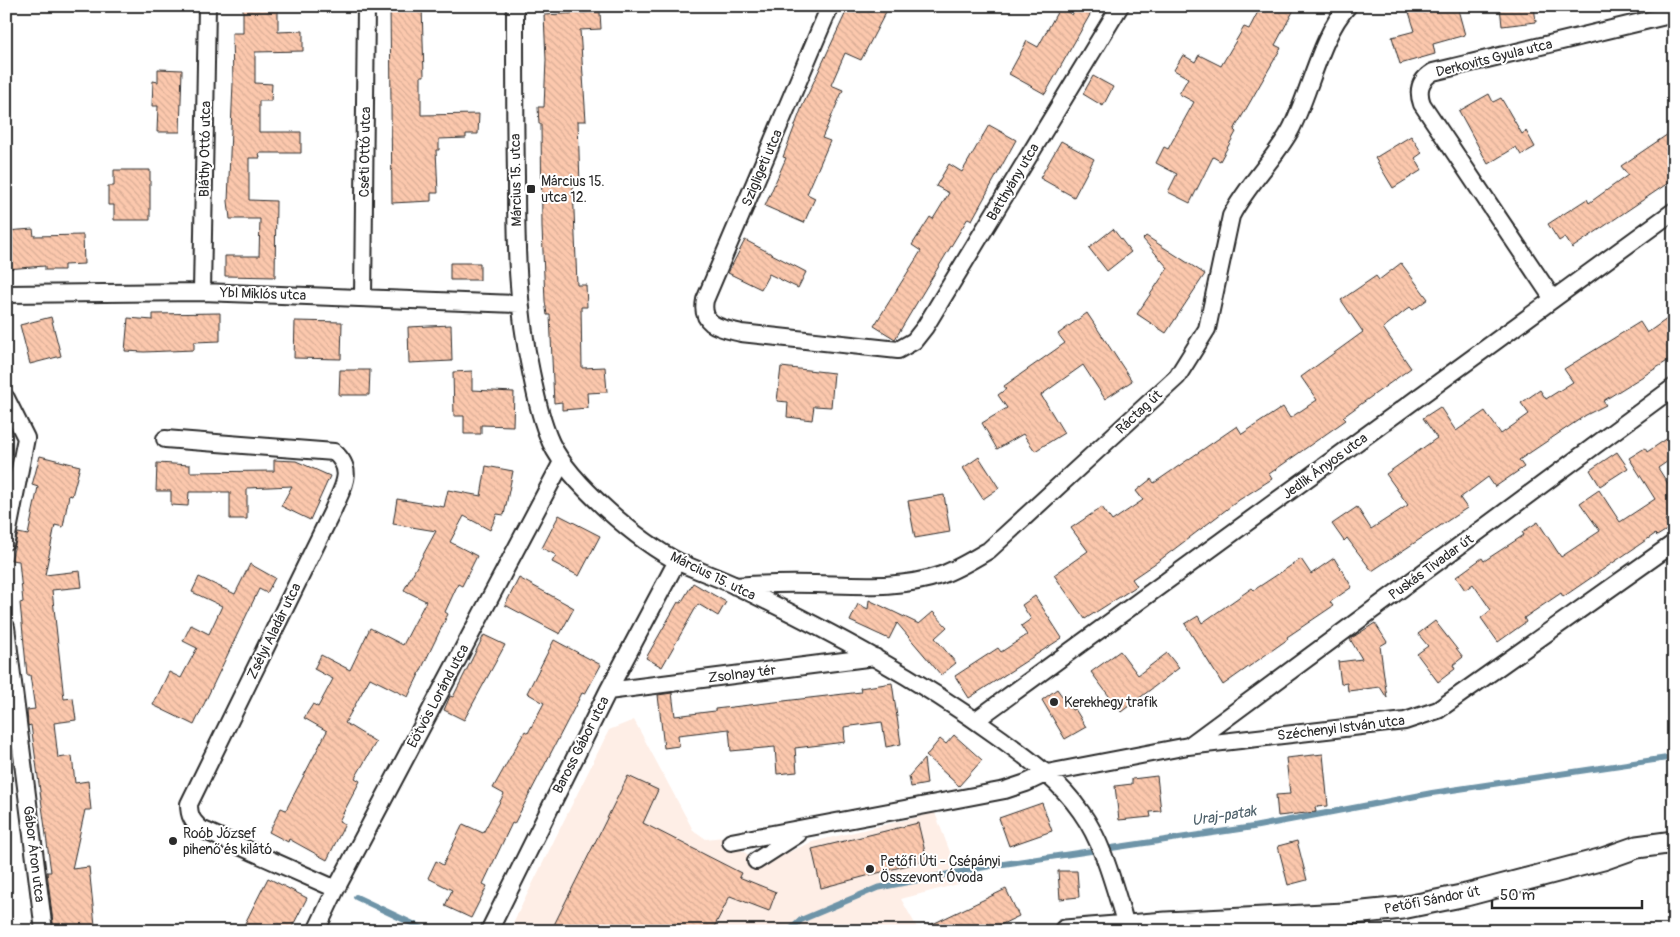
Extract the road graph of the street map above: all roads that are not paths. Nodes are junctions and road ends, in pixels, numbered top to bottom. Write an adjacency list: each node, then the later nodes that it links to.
1 (208, 6): 9 (street, Bláthy Ottó utca)
2 (366, 6): 11 (street, Cséti Ottó utca)
3 (515, 6): 13 (street, Március 15. utca)
4 (830, 6): 14 (street, Szigligeti utca)
5 (1120, 6): 14 (street, Batthyány utca)
6 (1348, 6): 22 (street, Ráctag út)
7 (1674, 14): 12 (street, Derkovits Gyula utca)
8 (1674, 211): 12 (street, Jedlik Ányos utca)
9 (202, 292): 10 (street, Ybl Miklós utca); 11 (street, Ybl Miklós utca)
10 (6, 294)
11 (363, 298): 13 (street, Ybl Miklós utca)
12 (1553, 299): 26 (street, Jedlik Ányos utca)
13 (519, 304): 18 (street, Március 15. utca)
14 (898, 350)
15 (1674, 387): 27 (street, Puskás Tivadar út)
16 (6, 398): 19 (street)
17 (164, 439): 33 (street, Zsélyi Aladár utca)
18 (562, 462): 21 (street, Március 15. utca); 33 (street, Eötvös Loránd utca)
19 (6, 542)
20 (1674, 543): 27 (street, Széchenyi István utca)
21 (677, 561): 22 (street, Március 15. utca); 25 (street, Baross Gábor utca)
22 (734, 586): 24 (street, Március 15. utca)
23 (6, 627): 35 (street, Gábor Áron utca)
24 (875, 657): 25 (street, Zsolnay tér); 26 (street, Március 15. utca)
25 (608, 691): 37 (street, Baross Gábor utca)
26 (976, 720): 28 (street, Március 15. utca)
27 (1188, 746): 28 (street, Széchenyi István utca)
28 (1047, 773): 29 (street, Széchenyi István utca); 34 (street, Március 15. utca)
29 (807, 828): 30 (street, Széchenyi István utca); 32 (street)
30 (731, 842)
31 (1674, 842): 34 (street, Petőfi Sándor út)
32 (756, 861)
33 (336, 889): 36 (street, Eötvös Loránd utca)
34 (1126, 925): 38 (street, Petőfi Sándor út)
35 (44, 931)
36 (316, 931)
37 (489, 931)
38 (1065, 931)

